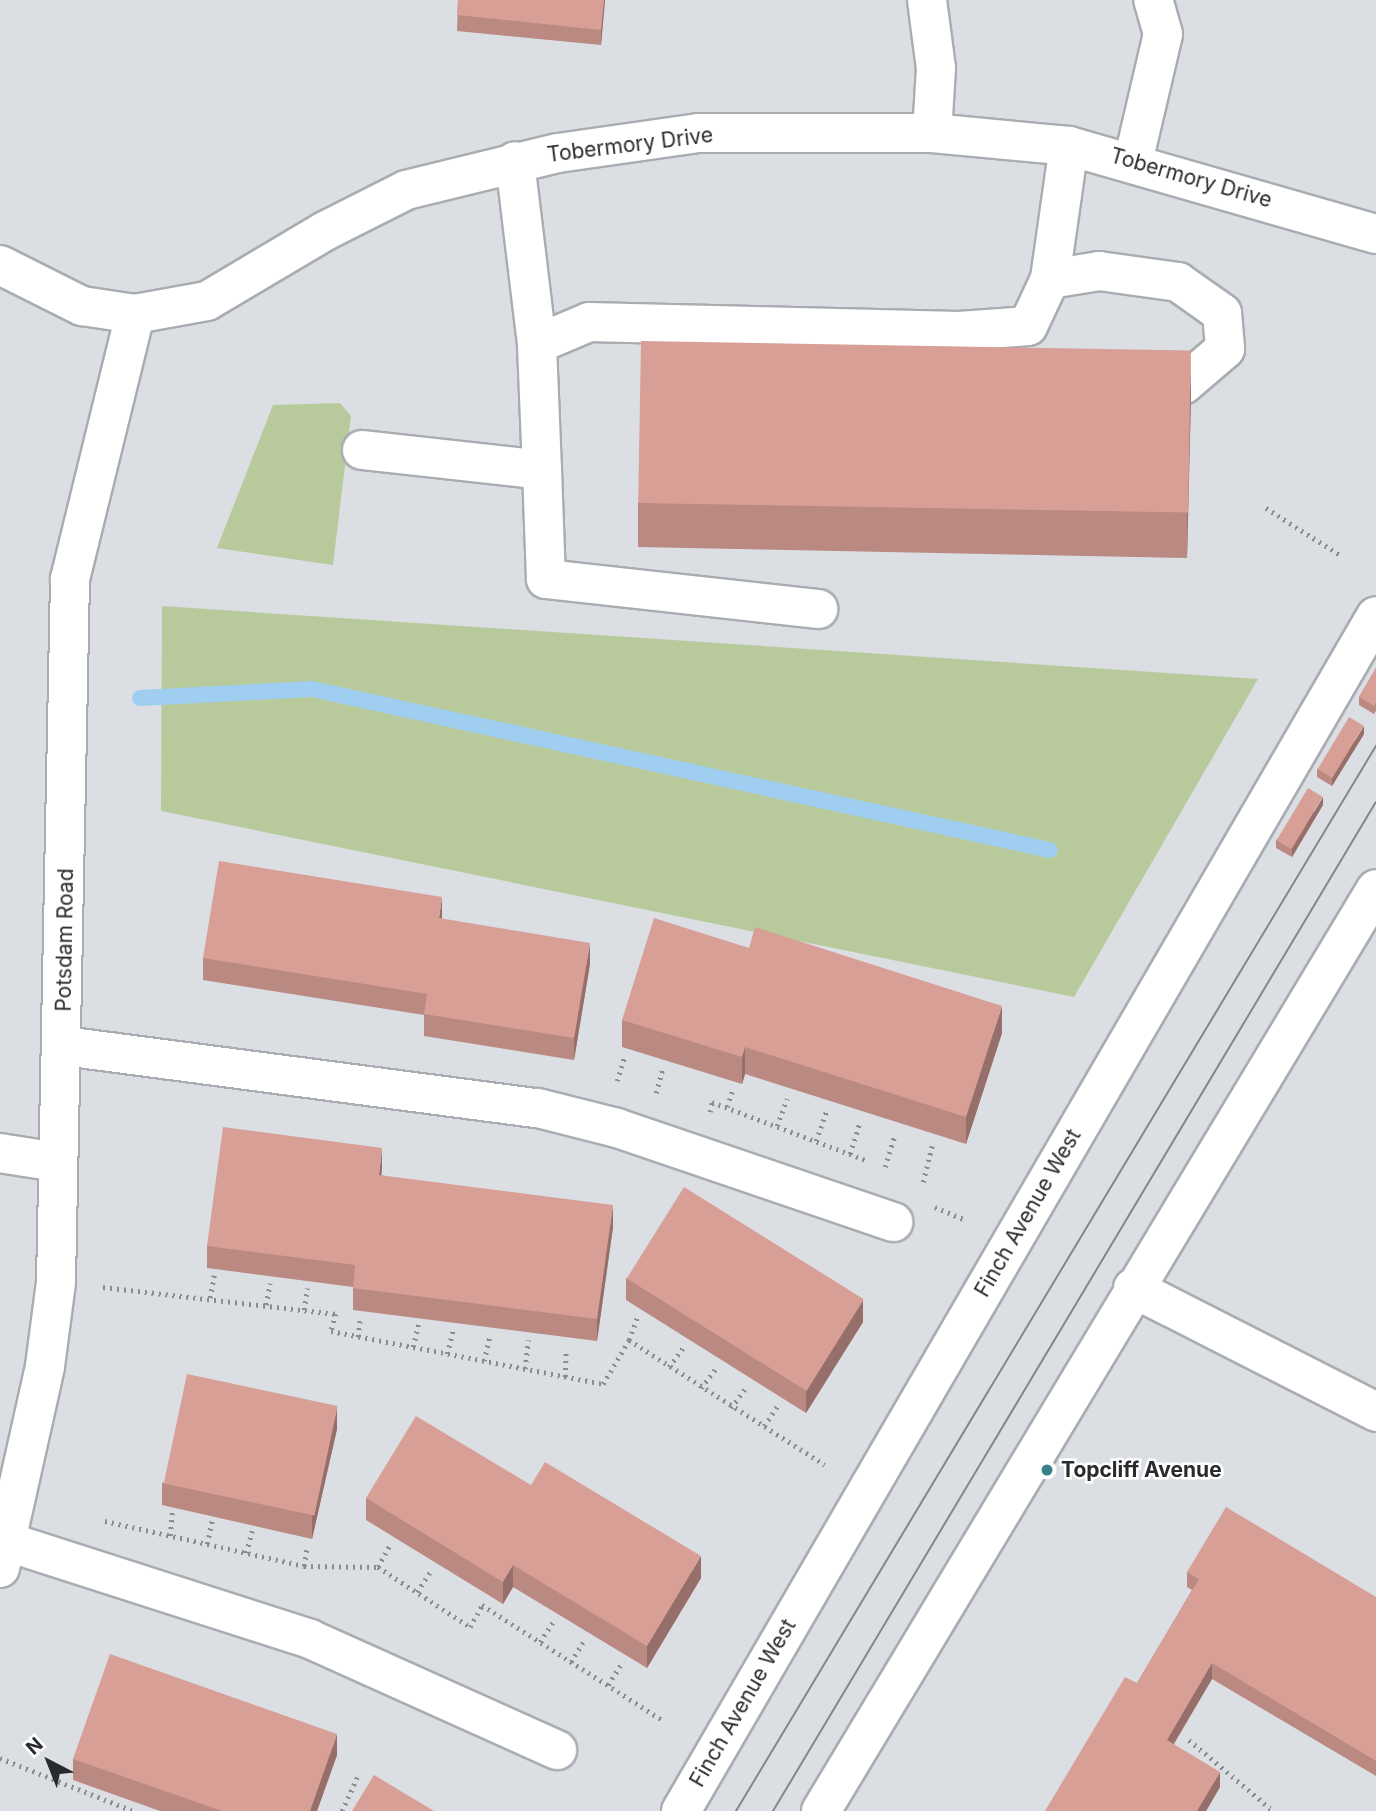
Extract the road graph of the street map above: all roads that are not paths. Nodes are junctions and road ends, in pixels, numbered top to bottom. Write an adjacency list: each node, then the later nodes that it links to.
1 (927, 0): 3 (street)
2 (1153, 0): 6 (street)
3 (932, 133): 4 (street, Tobermory Drive); 5 (street, Tobermory Drive)
4 (1069, 146): 6 (street, Tobermory Drive); 9 (street)
5 (515, 162): 10 (street, Tobermory Drive); 11 (street)
6 (1133, 162): 7 (street, Tobermory Drive)
7 (1376, 234)
8 (0, 265): 10 (street, Tobermory Drive)
9 (1050, 279): 11 (street); 12 (street)
10 (135, 314): 18 (street, Potsdam Road)
11 (537, 344): 14 (street)
12 (1183, 384)
13 (362, 450): 14 (street)
14 (542, 470): 15 (street)
15 (818, 609)
16 (1376, 616): 26 (street, Finch Avenue West)
17 (1376, 889): 22 (street)
18 (64, 1046): 20 (street, Potsdam Road); 21 (street)
19 (0, 1153): 20 (street)
20 (57, 1162): 24 (street, Potsdam Road)
21 (893, 1222)
22 (1133, 1288): 23 (street); 27 (street)
23 (1376, 1412)
24 (4, 1555): 25 (street)
25 (557, 1749)
26 (681, 1811)
27 (821, 1811)

